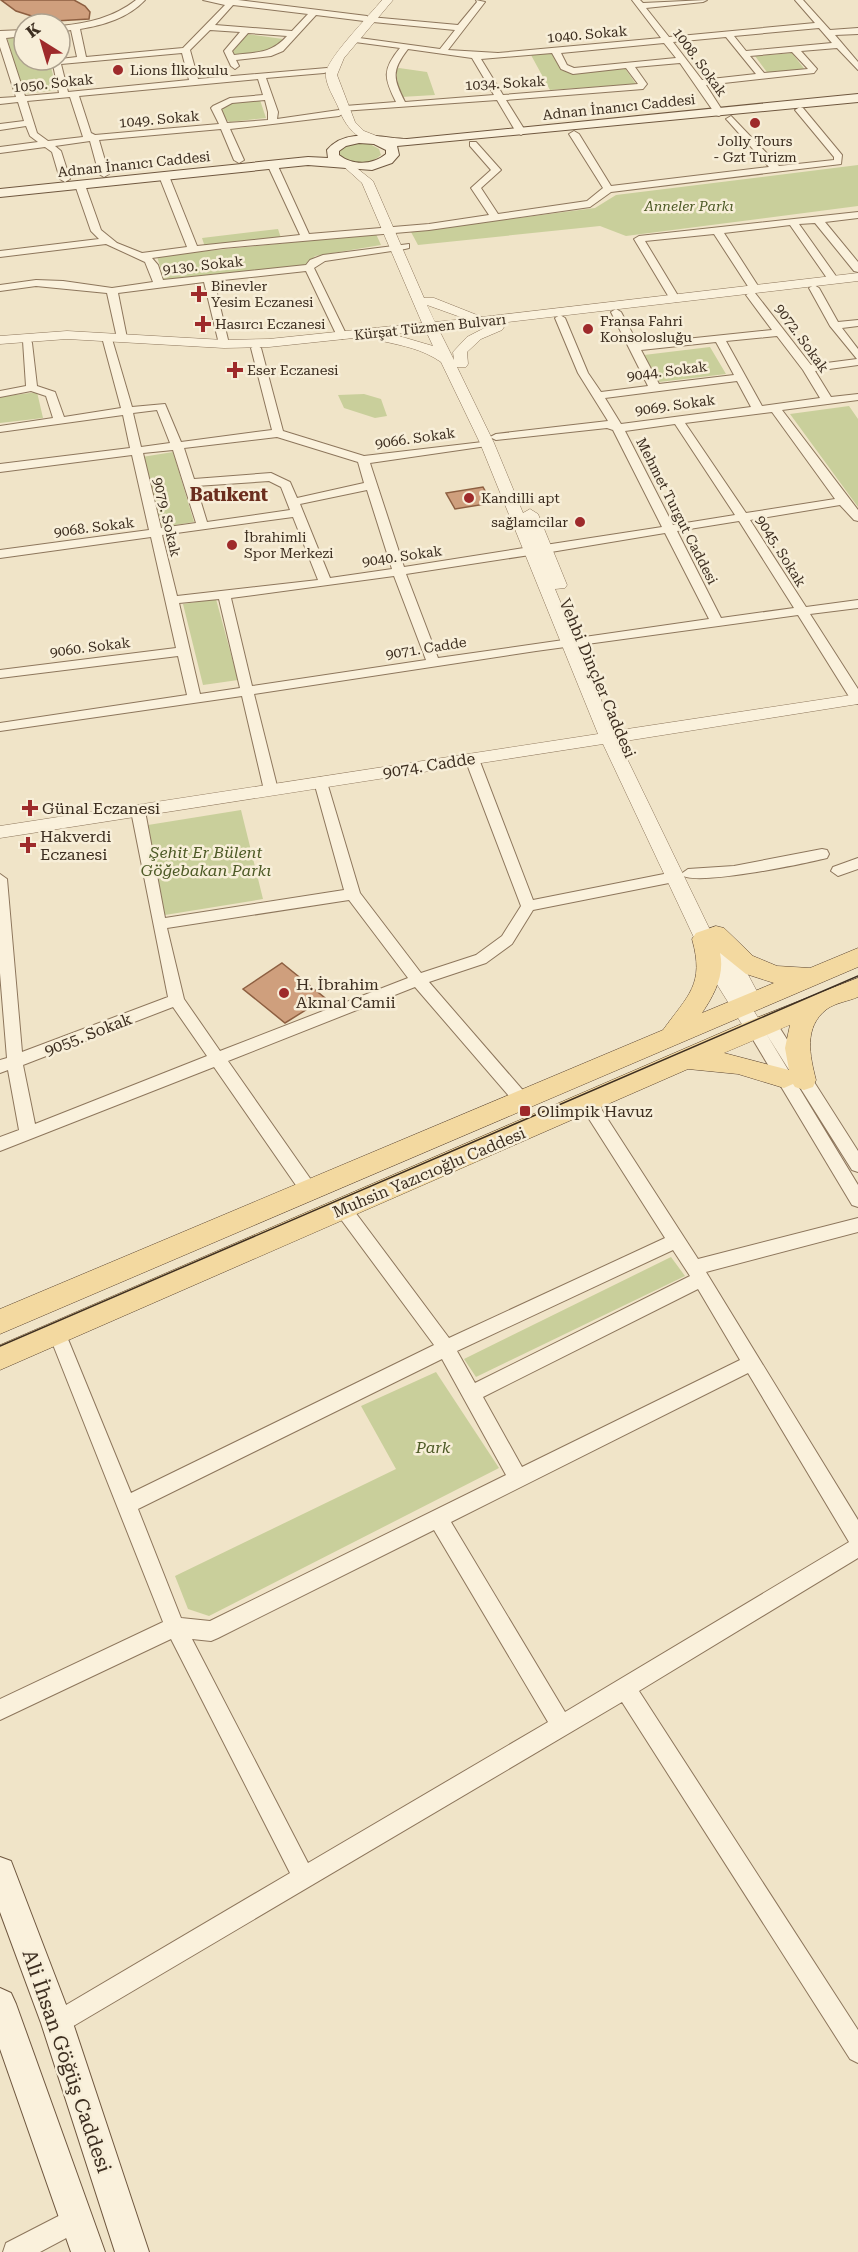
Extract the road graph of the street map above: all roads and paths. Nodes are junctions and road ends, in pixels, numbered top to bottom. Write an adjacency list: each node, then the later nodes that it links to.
1 (141, 0): 14 (street)
2 (207, 0): 7 (street)
3 (380, 0): 11 (street)
4 (388, 0): 11 (street)
5 (703, 0): 9 (street)
6 (799, 0): 12 (street)
7 (233, 1): 10 (street); 15 (street)
8 (484, 1): 16 (street)
9 (638, 3): 24 (street, 1008. Sokak)
10 (314, 12): 11 (street); 20 (street)
11 (368, 18): 16 (street); 23 (street); 39 (street)
12 (822, 25): 19 (street); 21 (street, 1040. Sokak)
13 (72, 27): 14 (street)
14 (75, 27): 34 (street)
15 (208, 27): 17 (street); 28 (street)
16 (459, 28): 30 (street)
17 (246, 30): 20 (street); 33 (street)
18 (858, 31): 19 (street)
19 (830, 33): 25 (street)
20 (293, 34): 33 (street)
21 (728, 34): 24 (street, 1040. Sokak); 31 (street)
22 (0, 35): 50 (street)
23 (355, 39): 26 (street, 1040. Sokak); 54 (street)
24 (667, 40): 29 (street, 1040. Sokak); 36 (street, 1008. Sokak)
25 (840, 45): 27 (street); 38 (street)
26 (405, 46): 30 (street, 1040. Sokak); 52 (street)
27 (794, 49): 31 (street); 42 (street)
28 (186, 50): 34 (street); 44 (street)
29 (555, 50): 32 (street, 1040. Sokak); 37 (street)
30 (443, 51): 32 (street, 1040. Sokak)
31 (744, 54): 42 (street)
32 (475, 56): 47 (street)
33 (231, 58): 43 (street)
34 (82, 59): 35 (street)
35 (72, 60)
36 (681, 60): 37 (street); 45 (street, 1008. Sokak)
37 (629, 66): 47 (street, 1034. Sokak)
38 (858, 67)
39 (324, 70): 41 (street, 1050. Sokak); 54 (street)
40 (60, 72): 46 (street)
41 (261, 76): 43 (street, 1050. Sokak); 48 (street)
42 (762, 76): 45 (street)
43 (241, 78): 44 (street, 1050. Sokak)
44 (194, 83): 46 (street, 1050. Sokak)
45 (700, 83): 56 (street, 1008. Sokak)
46 (69, 95): 50 (street, 1050. Sokak); 64 (street)
47 (499, 96): 52 (street, 1034. Sokak); 62 (street)
48 (268, 97): 58 (street); 61 (street)
49 (858, 98): 56 (main road, Adnan İnanıcı Caddesi)
50 (20, 100): 51 (street, 1050. Sokak); 59 (street)
51 (0, 101)
52 (401, 103): 54 (street, 1034. Sokak)
53 (858, 104): 55 (main road, Adnan İnanıcı Caddesi)
54 (342, 111): 58 (street, 1049. Sokak); 65 (street); 67 (street)
55 (800, 111): 57 (main road, Adnan İnanıcı Caddesi); 74 (street)
56 (719, 113): 62 (main road, Adnan İnanıcı Caddesi)
57 (731, 119): 63 (main road, Adnan İnanıcı Caddesi); 74 (street)
58 (272, 122): 61 (street, 1049. Sokak)
59 (28, 123): 60 (street); 66 (street)
60 (0, 127)
61 (223, 128): 64 (street, 1049. Sokak); 71 (street)
62 (521, 132): 65 (main road, Adnan İnanıcı Caddesi)
63 (574, 134): 68 (main road, Adnan İnanıcı Caddesi); 80 (street)
64 (94, 138): 66 (street, 1049. Sokak); 75 (street)
65 (380, 141): 67 (main road, Adnan İnanıcı Caddesi); 70 (main road)
66 (46, 144): 69 (street, 1049. Sokak); 77 (street)
67 (340, 144): 71 (main road, Adnan İnanıcı Caddesi); 73 (main road)
68 (473, 144): 70 (main road, Adnan İnanıcı Caddesi); 83 (street)
69 (0, 150)
70 (388, 158): 73 (main road, Adnan İnanıcı Caddesi); 86 (street)
71 (238, 160): 75 (main road, Adnan İnanıcı Caddesi)
72 (272, 164): 73 (main road, Adnan İnanıcı Caddesi); 76 (main road, Adnan İnanıcı Caddesi); 88 (street)
73 (345, 164): 86 (street)
74 (777, 170): 80 (street)
75 (104, 174): 77 (main road, Adnan İnanıcı Caddesi)
76 (164, 176): 79 (main road, Adnan İnanıcı Caddesi); 91 (street)
77 (65, 179): 78 (main road, Adnan İnanıcı Caddesi)
78 (0, 185)
79 (80, 185): 81 (main road, Adnan İnanıcı Caddesi); 89 (street)
80 (608, 189): 83 (street)
81 (0, 193)
82 (858, 215): 84 (street)
83 (495, 217): 86 (street)
84 (818, 220): 85 (street); 95 (street)
85 (794, 223): 87 (street); 98 (street)
86 (392, 229): 88 (street); 90 (street)
87 (717, 230): 104 (street, 9072. Sokak); 105 (street)
88 (306, 238): 91 (street)
89 (106, 241): 92 (street); 93 (street)
90 (400, 246): 94 (street, 9130. Sokak); 108 (street)
91 (193, 249): 93 (street)
92 (0, 254)
93 (143, 256): 100 (street)
94 (309, 268): 97 (street, 9130. Sokak); 114 (street)
95 (858, 268)
96 (858, 277): 98 (street, Kürşat Tüzmen Bulvarı)
97 (208, 278): 100 (street, 9130. Sokak); 119 (street)
98 (833, 279): 104 (street, Kürşat Tüzmen Bulvarı)
99 (858, 283): 102 (street, Kürşat Tüzmen Bulvarı)
100 (159, 284): 103 (street, 9130. Sokak)
101 (0, 288): 103 (street, 9130. Sokak)
102 (814, 288): 104 (street, Kürşat Tüzmen Bulvarı); 111 (street)
103 (112, 291): 117 (street, 9079. Sokak)
104 (753, 292): 105 (street, Kürşat Tüzmen Bulvarı); 106 (street, Kürşat Tüzmen Bulvarı); 112 (street, 9072. Sokak)
105 (675, 299): 109 (street, Kürşat Tüzmen Bulvarı)
106 (616, 312): 107 (street, Kürşat Tüzmen Bulvarı); 122 (street)
107 (560, 318): 109 (street, Kürşat Tüzmen Bulvarı); 131 (street, Mehmet Turgut Caddesi)
108 (434, 322): 109 (street, Kürşat Tüzmen Bulvarı); 109 (street); 113 (street, Kürşat Tüzmen Bulvarı); 113 (street); 124 (street)
109 (504, 322): 124 (street)
110 (858, 323): 111 (street)
111 (835, 326): 123 (street)
112 (780, 332): 115 (street); 126 (street, 9072. Sokak)
113 (378, 335): 114 (street, Kürşat Tüzmen Bulvarı); 121 (street, Kürşat Tüzmen Bulvarı); 124 (street)
114 (342, 336): 119 (street, Kürşat Tüzmen Bulvarı)
115 (719, 338): 122 (street); 127 (street)
116 (0, 340): 117 (street, Kürşat Tüzmen Bulvarı)
117 (115, 340): 118 (street, Kürşat Tüzmen Bulvarı); 119 (street, Kürşat Tüzmen Bulvarı); 121 (street, Kürşat Tüzmen Bulvarı); 136 (street, 9079. Sokak)
118 (27, 343): 120 (street, Kürşat Tüzmen Bulvarı); 128 (street)
119 (224, 344)
120 (0, 347)
121 (256, 348): 141 (street)
122 (634, 348): 129 (street)
123 (858, 356)
124 (454, 362): 142 (street)
125 (858, 362): 126 (street)
126 (808, 369): 133 (street, 9072. Sokak)
127 (740, 377): 129 (street, 9044. Sokak); 135 (street)
128 (32, 388): 130 (street); 137 (street)
129 (654, 388): 131 (street, 9044. Sokak)
130 (0, 394)
131 (597, 396): 139 (street, Mehmet Turgut Caddesi)
132 (858, 397): 133 (street, 9069. Sokak)
133 (827, 400): 134 (street, 9069. Sokak)
134 (774, 407): 135 (street, 9069. Sokak); 149 (street)
135 (758, 409): 138 (street, 9069. Sokak)
136 (127, 410): 137 (street); 143 (street); 144 (street, 9079. Sokak)
137 (59, 420): 140 (street)
138 (678, 420): 139 (street, 9069. Sokak); 152 (street, 9045. Sokak)
139 (618, 428): 142 (street, 9069. Sokak); 154 (street, Mehmet Turgut Caddesi)
140 (0, 429)
141 (278, 433): 143 (street); 145 (street, 9066. Sokak)
142 (492, 440): 145 (street, 9066. Sokak); 156 (street)
143 (177, 445): 144 (street); 147 (street)
144 (136, 450): 146 (street); 155 (street, 9079. Sokak)
145 (363, 460): 148 (street)
146 (0, 468)
147 (189, 483): 150 (street); 153 (street)
148 (371, 485): 150 (street, 9068. Sokak); 158 (street)
149 (843, 501): 151 (street); 152 (street, 9040. Sokak)
150 (295, 507): 153 (street, 9068. Sokak); 159 (street)
151 (858, 518)
152 (744, 519): 154 (street, 9040. Sokak); 163 (street, 9045. Sokak)
153 (202, 527): 155 (street, 9068. Sokak)
154 (669, 530): 156 (street, 9040. Sokak); 164 (street, Mehmet Turgut Caddesi)
155 (154, 534): 157 (street, 9068. Sokak); 161 (street, 9079. Sokak)
156 (538, 550): 158 (street, 9040. Sokak); 165 (street)
157 (0, 554)
158 (399, 572): 159 (street, 9040. Sokak); 167 (street)
159 (325, 581): 160 (street, 9040. Sokak)
160 (224, 595): 161 (street, 9040. Sokak); 169 (street)
161 (170, 600): 166 (street, 9079. Sokak)
162 (858, 604): 163 (street, 9071. Cadde)
163 (801, 611): 164 (street, 9071. Cadde); 171 (street, 9045. Sokak)
164 (717, 623): 165 (street, 9071. Cadde)
165 (574, 642): 167 (street, 9071. Cadde); 173 (street)
166 (183, 651): 168 (street, 9060. Sokak); 170 (street, 9079. Sokak)
167 (434, 662): 169 (street, 9071. Cadde)
168 (0, 674)
169 (248, 692): 170 (street, 9071. Cadde); 176 (street)
170 (195, 700): 172 (street, 9071. Cadde)
171 (858, 700): 173 (street, 9074. Cadde)
172 (0, 727)
173 (614, 736): 174 (street, 9074. Cadde); 182 (street)
174 (472, 759): 175 (street, 9074. Cadde); 185 (street)
175 (321, 782): 176 (street, 9074. Cadde); 184 (street)
176 (271, 790): 177 (street, 9074. Cadde)
177 (138, 811): 178 (street, 9074. Cadde); 186 (street)
178 (0, 832)
179 (822, 854): 182 (street)
180 (858, 863): 181 (street)
181 (838, 871)
182 (681, 876): 185 (street); 187 (street)
183 (0, 879): 198 (street)
184 (353, 894): 186 (street); 190 (street)
185 (528, 906): 190 (street)
186 (159, 924): 192 (street)
187 (710, 936): 189 (main road); 194 (street); 195 (main road)
188 (858, 957): 189 (main road, Muhsin Yazıcıoğlu Caddesi)
189 (815, 974): 194 (main road, Muhsin Yazıcıoğlu Caddesi)
190 (418, 980): 196 (street); 200 (street)
191 (858, 987): 193 (main road, Muhsin Yazıcıoğlu Caddesi)
192 (176, 1000): 196 (street); 198 (street, 9055. Sokak)
193 (819, 1003): 194 (main road, Muhsin Yazıcıoğlu Caddesi); 199 (main road)
194 (754, 1016): 195 (main road, Muhsin Yazıcıoğlu Caddesi); 197 (main road, Muhsin Yazıcıoğlu Caddesi); 199 (street)
195 (672, 1035): 200 (main road, Muhsin Yazıcıoğlu Caddesi)
196 (219, 1059): 202 (street); 205 (street)
197 (684, 1060): 199 (main road); 201 (main road, Muhsin Yazıcıoğlu Caddesi)
198 (7, 1064): 202 (street)
199 (794, 1079): 204 (street); 206 (street)
200 (521, 1099): 205 (main road, Muhsin Yazıcıoğlu Caddesi)
201 (588, 1102): 207 (main road, Muhsin Yazıcıoğlu Caddesi); 209 (street)
202 (28, 1133): 203 (street)
203 (0, 1144)
204 (858, 1165)
205 (308, 1189): 211 (main road, Muhsin Yazıcıoğlu Caddesi)
206 (858, 1200)
207 (342, 1209): 212 (main road, Muhsin Yazıcıoğlu Caddesi); 213 (street)
208 (858, 1225): 210 (street)
209 (676, 1241): 210 (street); 213 (street)
210 (697, 1274): 215 (street); 216 (street)
211 (0, 1322)
212 (57, 1332): 214 (main road, Muhsin Yazıcıoğlu Caddesi); 218 (street)
213 (446, 1348): 216 (street); 218 (street)
214 (0, 1358)
215 (751, 1363): 217 (street); 220 (street)
216 (472, 1393): 217 (street)
217 (518, 1479): 219 (street)
218 (127, 1505): 222 (street)
219 (439, 1520): 222 (street); 225 (street)
220 (858, 1538)
221 (858, 1547): 223 (street)
222 (176, 1627): 224 (street); 227 (street)
223 (625, 1688): 225 (street); 230 (street)
224 (0, 1710)
225 (562, 1726): 227 (street)
226 (0, 1872): 229 (main road, Ali İhsan Göğüş Caddesi)
227 (304, 1877): 229 (street)
228 (0, 2004): 231 (main road)
229 (57, 2023): 234 (main road, Ali İhsan Göğüş Caddesi)
230 (858, 2051)
231 (78, 2218): 232 (street); 233 (main road)
232 (15, 2252)
233 (88, 2252)
234 (132, 2252)

